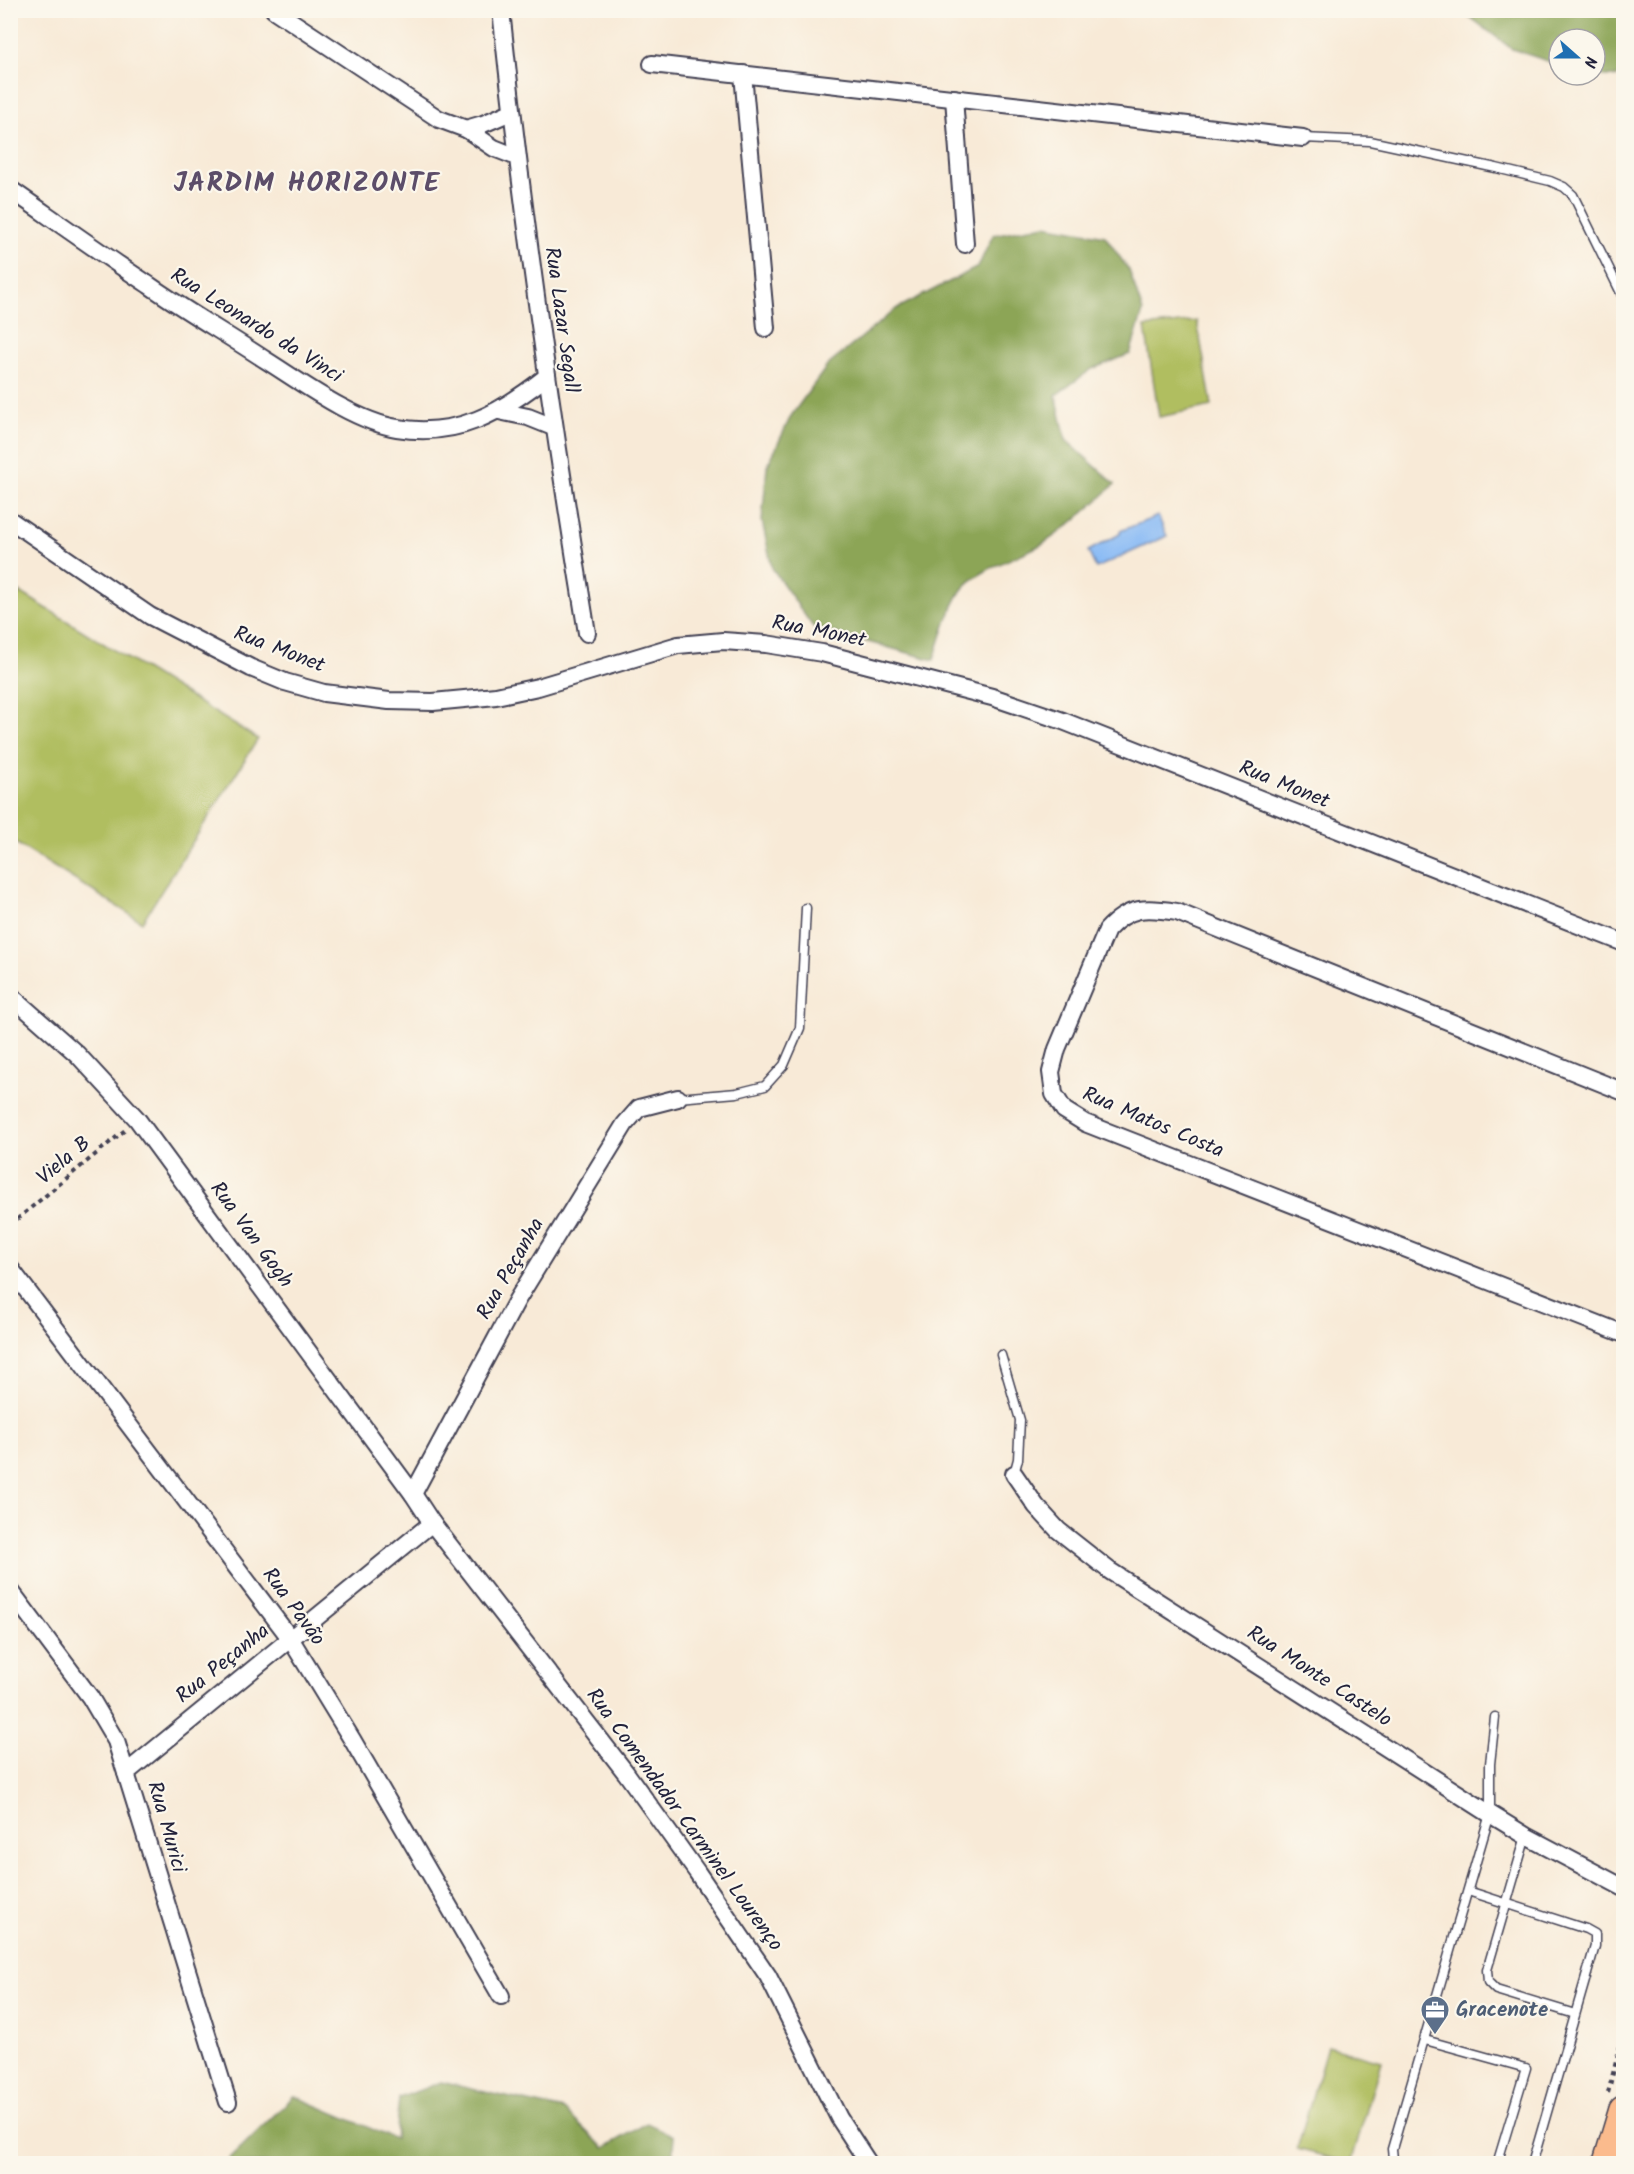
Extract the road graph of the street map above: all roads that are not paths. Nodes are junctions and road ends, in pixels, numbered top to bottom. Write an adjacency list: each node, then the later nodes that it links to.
1 (274, 10): 7 (street)
2 (501, 10): 6 (street, Rua Lazar Segall)
3 (652, 64): 4 (street)
4 (743, 74): 5 (street); 13 (street)
5 (954, 98): 8 (street); 11 (street)
6 (511, 112): 7 (street); 9 (street, Rua Lazar Segall)
7 (466, 129): 9 (street)
8 (1303, 138): 12 (lane)
9 (517, 157): 14 (street, Rua Lazar Segall)
10 (10, 189): 15 (street, Rua Leonardo da Vinci)
11 (965, 244)
12 (1623, 299)
13 (766, 328)
14 (546, 377): 15 (street, Rua Leonardo da Vinci); 16 (street, Rua Lazar Segall)
15 (499, 411): 16 (street)
16 (553, 427): 18 (street, Rua Lazar Segall)
17 (10, 520): 20 (street, Rua Monet)
18 (587, 633)
19 (806, 908): 23 (lane)
20 (1623, 943)
21 (10, 995): 28 (street, Rua Van Gogh)
22 (1623, 1092): 25 (street, Rua Matos Costa)
23 (678, 1098): 28 (street, Rua Peçanha)
24 (10, 1268): 31 (street, Rua Pavão)
25 (1623, 1334)
26 (1001, 1355): 27 (lane)
27 (1014, 1474): 34 (street, Rua Monte Castelo)
28 (414, 1494): 29 (street, Rua Van Gogh)
29 (432, 1523): 31 (street, Rua Peçanha); 44 (street, Rua Comendador Carminel Lourenço)
30 (10, 1590): 33 (street, Rua Murici)
31 (290, 1638): 33 (street, Rua Peçanha); 39 (street, Rua Pavão)
32 (1495, 1717): 34 (lane)
33 (126, 1773): 42 (street, Rua Murici)
34 (1490, 1814): 35 (street, Rua Monte Castelo); 37 (lane)
35 (1526, 1836): 36 (street, Rua Monte Castelo); 38 (lane)
36 (1623, 1888)
37 (1468, 1892): 38 (lane); 41 (lane)
38 (1505, 1903): 40 (lane); 40 (lane)
39 (501, 1996)
40 (1575, 2014): 47 (lane)
41 (1425, 2040): 45 (lane); 46 (lane)
42 (228, 2102)
43 (1623, 2111): 48 (highway)
44 (869, 2163)
45 (1398, 2163)
46 (1497, 2163)
47 (1532, 2163)
48 (1608, 2163)

